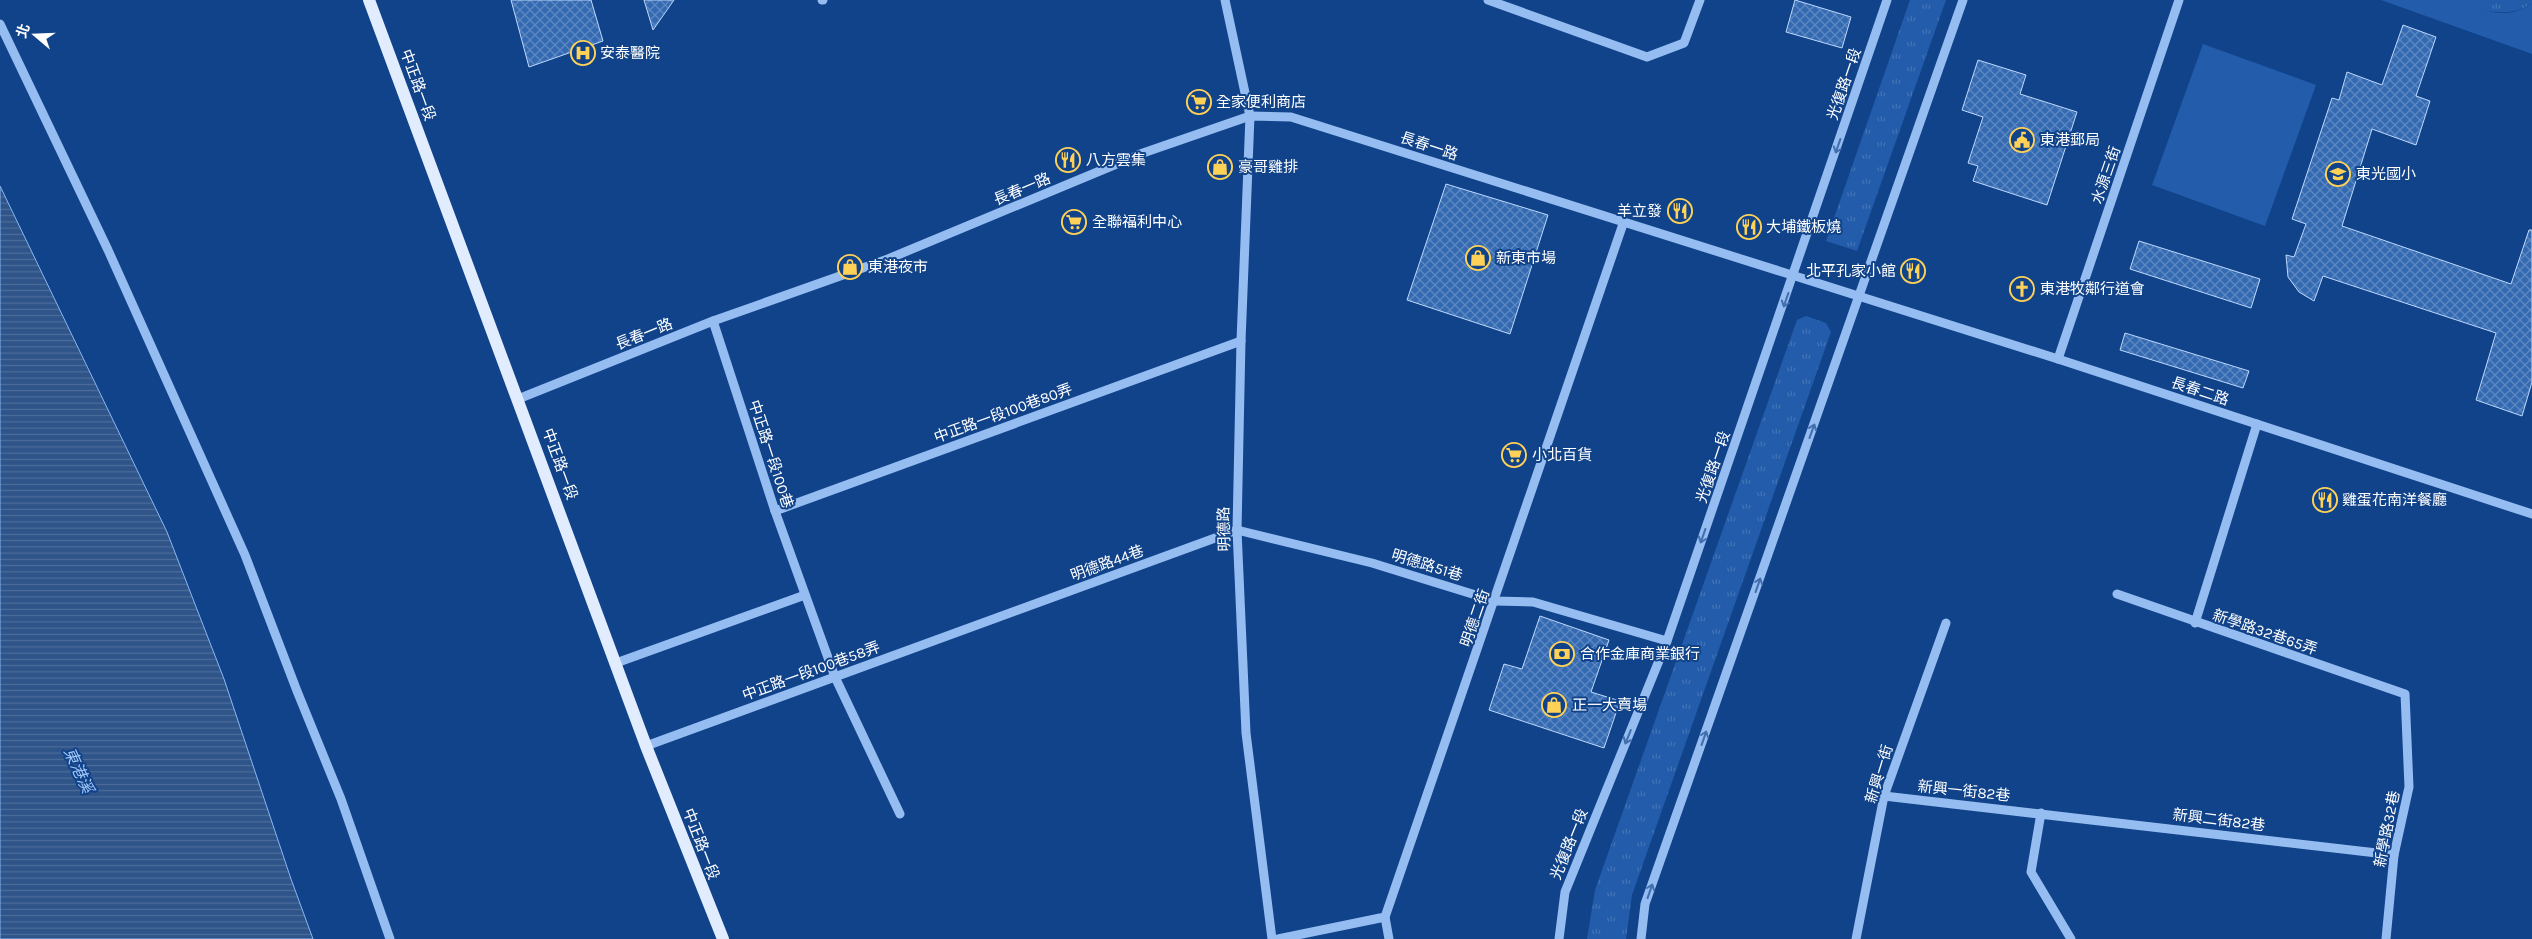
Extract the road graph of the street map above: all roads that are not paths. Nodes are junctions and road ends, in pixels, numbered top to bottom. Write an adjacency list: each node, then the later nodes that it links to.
1 (369, 0): 16 (main road, 中正路一段)
2 (1225, 0): 9 (street, 明德路)
3 (1488, 0): 4 (street)
4 (1700, 0)
5 (1887, 0): 11 (street, 光復路一段, one-way to 11)
6 (1963, 0): 12 (street)
7 (2179, 0): 15 (street, 水源三街)
8 (0, 24): 37 (street)
9 (1250, 116): 10 (street, 長春一路); 13 (street, 長春一路); 14 (street, 明德路)
10 (1623, 224): 11 (street, 長春一路); 23 (street, 明德二街)
11 (1794, 277): 12 (street, 長春一路); 27 (street, 光復路一段, one-way to 27)
12 (1860, 297): 15 (street, 長春二路); 43 (street, one-way to 12)
13 (713, 322): 16 (street, 長春一路); 18 (street, 中正路一段100巷)
14 (1241, 341): 18 (street, 中正路一段100巷80弄); 20 (street, 明德路)
15 (2058, 359): 17 (street, 長春二路)
16 (518, 399): 28 (main road, 中正路一段)
17 (2257, 424): 19 (street, 長春二路); 26 (street)
18 (775, 511): 22 (street, 中正路一段100巷)
19 (2532, 514)
20 (1237, 530): 23 (street, 明德路51巷); 24 (street, 明德路44巷); 39 (street, 明德路)
21 (2117, 594): 26 (street, 新學路32巷65弄)
22 (805, 595): 28 (street); 29 (street, 中正路一段100巷)
23 (1496, 601): 27 (street, 明德路51巷); 36 (street, 明德二街)
24 (986, 622): 29 (street, 中正路一段100巷58弄)
25 (1946, 623): 32 (street, 新興一街)
26 (2195, 623): 30 (street, 新學路32巷65弄)
27 (1666, 641): 42 (street, 光復路一段, one-way to 42)
28 (616, 663): 31 (main road, 中正路一段)
29 (835, 677): 31 (street, 中正路一段100巷58弄); 33 (street, 中正路一段100巷)
30 (2405, 694): 35 (street, 新學路32巷)
31 (646, 746): 38 (main road, 中正路一段)
32 (1884, 796): 34 (street, 新興一街82巷); 44 (street, 新興一街)
33 (900, 814)
34 (2041, 814): 35 (street, 新興二街82巷); 45 (street)
35 (2394, 855): 46 (street, 新學路32巷)
36 (1385, 917): 40 (street); 41 (street)
37 (390, 939)
38 (723, 939)
39 (1272, 939)
40 (1278, 939)
41 (1389, 939)
42 (1559, 939)
43 (1641, 939)
44 (1856, 939)
45 (2071, 939)
46 (2386, 939)

